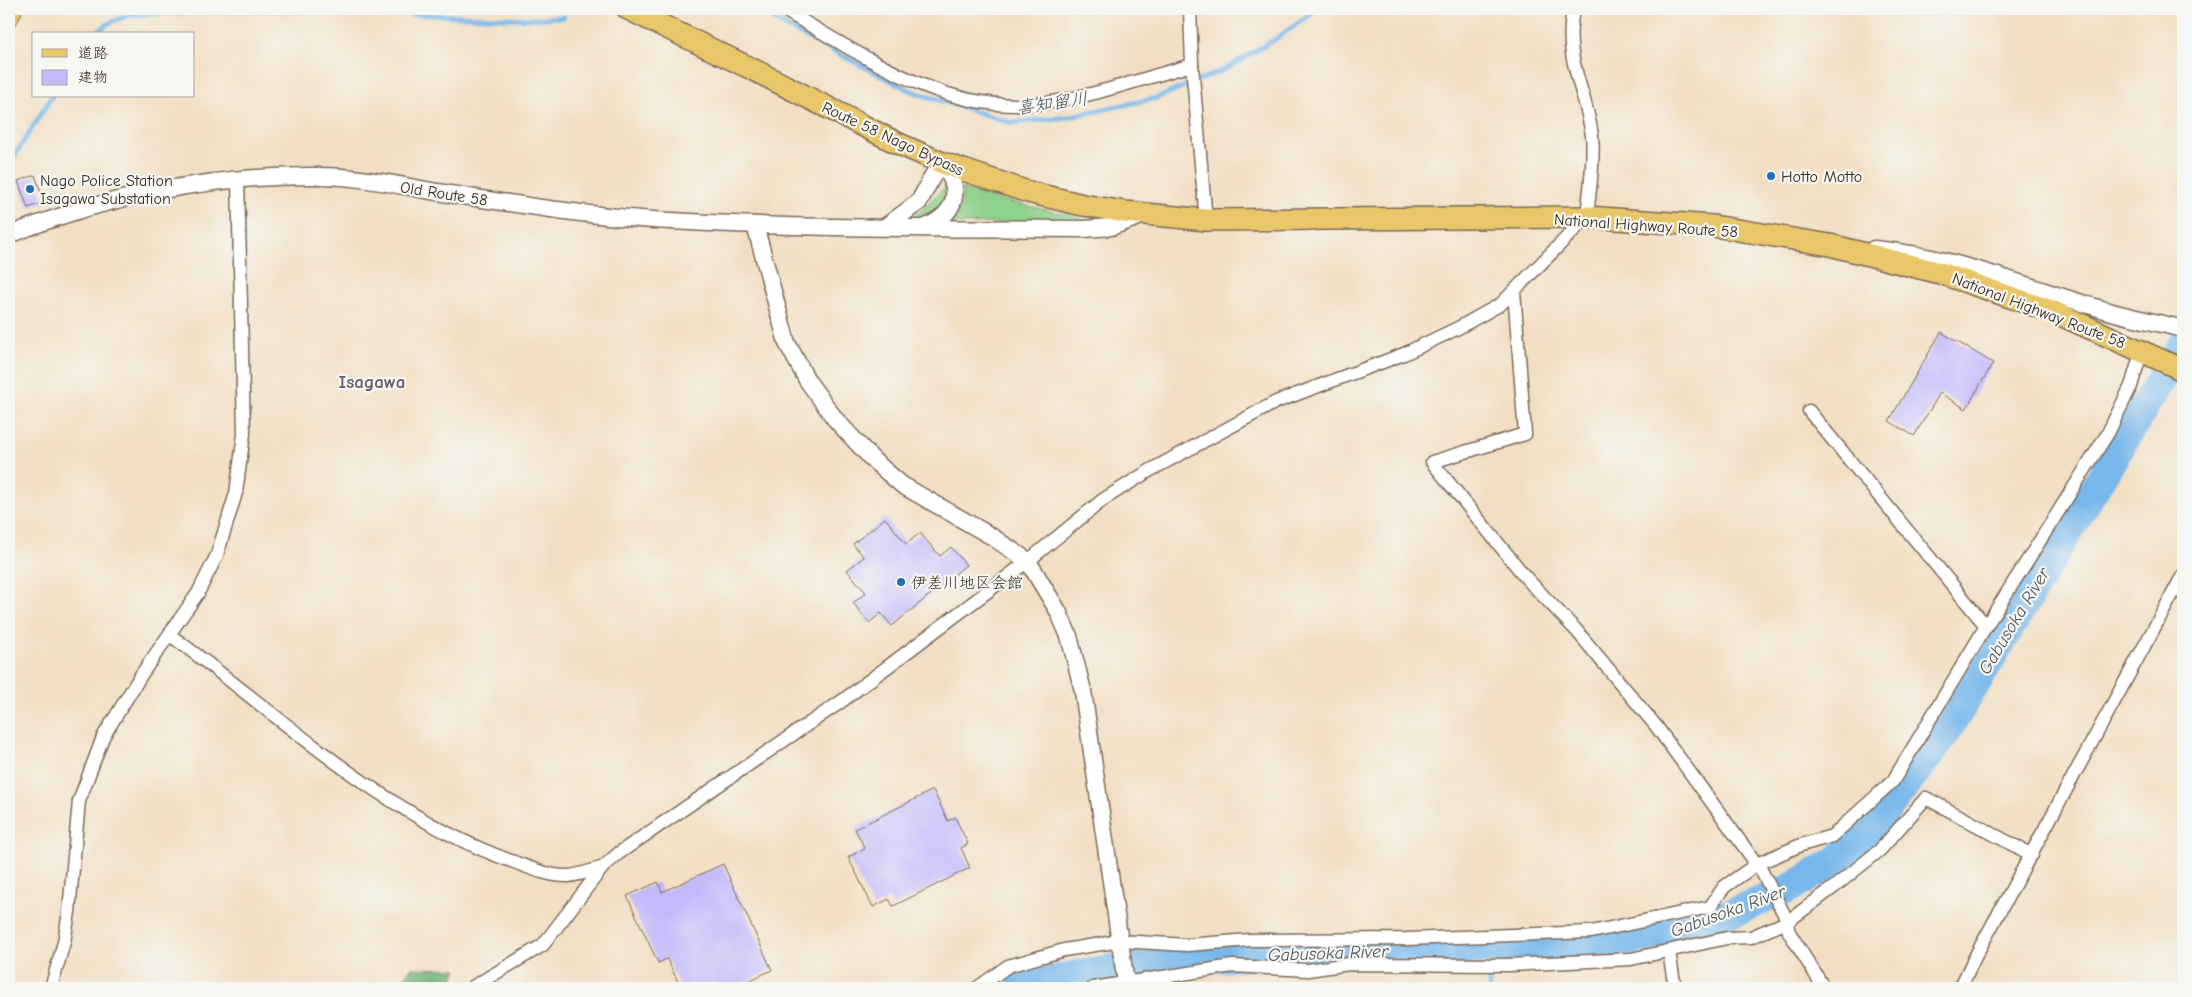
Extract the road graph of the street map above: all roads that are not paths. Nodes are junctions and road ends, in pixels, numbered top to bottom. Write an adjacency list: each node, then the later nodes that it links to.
1 (12, 9): 6 (main road)
2 (628, 9): 8 (highway, Route 58 Nago Bypass)
3 (782, 9): 7 (street)
4 (1190, 9): 7 (street)
5 (1573, 9): 11 (street)
6 (9, 16)
7 (1192, 69): 12 (street)
8 (940, 162): 10 (highway, Route 58 Nago Bypass); 14 (street); 15 (street)
9 (238, 179): 13 (street, Old Route 58); 16 (street, Old Route 58); 26 (street)
10 (1147, 214): 12 (highway, Route 58 Nago Bypass); 15 (street, Old Route 58)
11 (1587, 217): 12 (highway, National Highway Route 58); 17 (highway, National Highway Route 58); 18 (street)
12 (1206, 220)
13 (754, 225): 14 (street, Old Route 58); 23 (street)
14 (885, 227): 15 (street, Old Route 58)
15 (924, 228)
16 (9, 235)
17 (1830, 245): 19 (street); 20 (highway, National Highway Route 58)
18 (1514, 291): 23 (street); 28 (street)
19 (2176, 327)
20 (2149, 353): 21 (highway, National Highway Route 58); 25 (street)
21 (2183, 370)
22 (1809, 411): 25 (street)
23 (1028, 561): 29 (street); 31 (street)
24 (2183, 575): 27 (street)
25 (1986, 626): 28 (street)
26 (170, 635): 29 (street); 34 (street)
27 (2032, 855): 30 (street); 40 (street)
28 (1759, 867): 30 (street); 31 (street)
29 (602, 868): 35 (street)
30 (1786, 919): 32 (street); 39 (street)
31 (1121, 946): 33 (street); 36 (street)
32 (1669, 952): 33 (street); 38 (street)
33 (1126, 984): 37 (street)
34 (51, 988)
35 (471, 988)
36 (977, 988)
37 (1094, 988)
38 (1675, 988)
39 (1824, 988)
40 (1960, 988)

